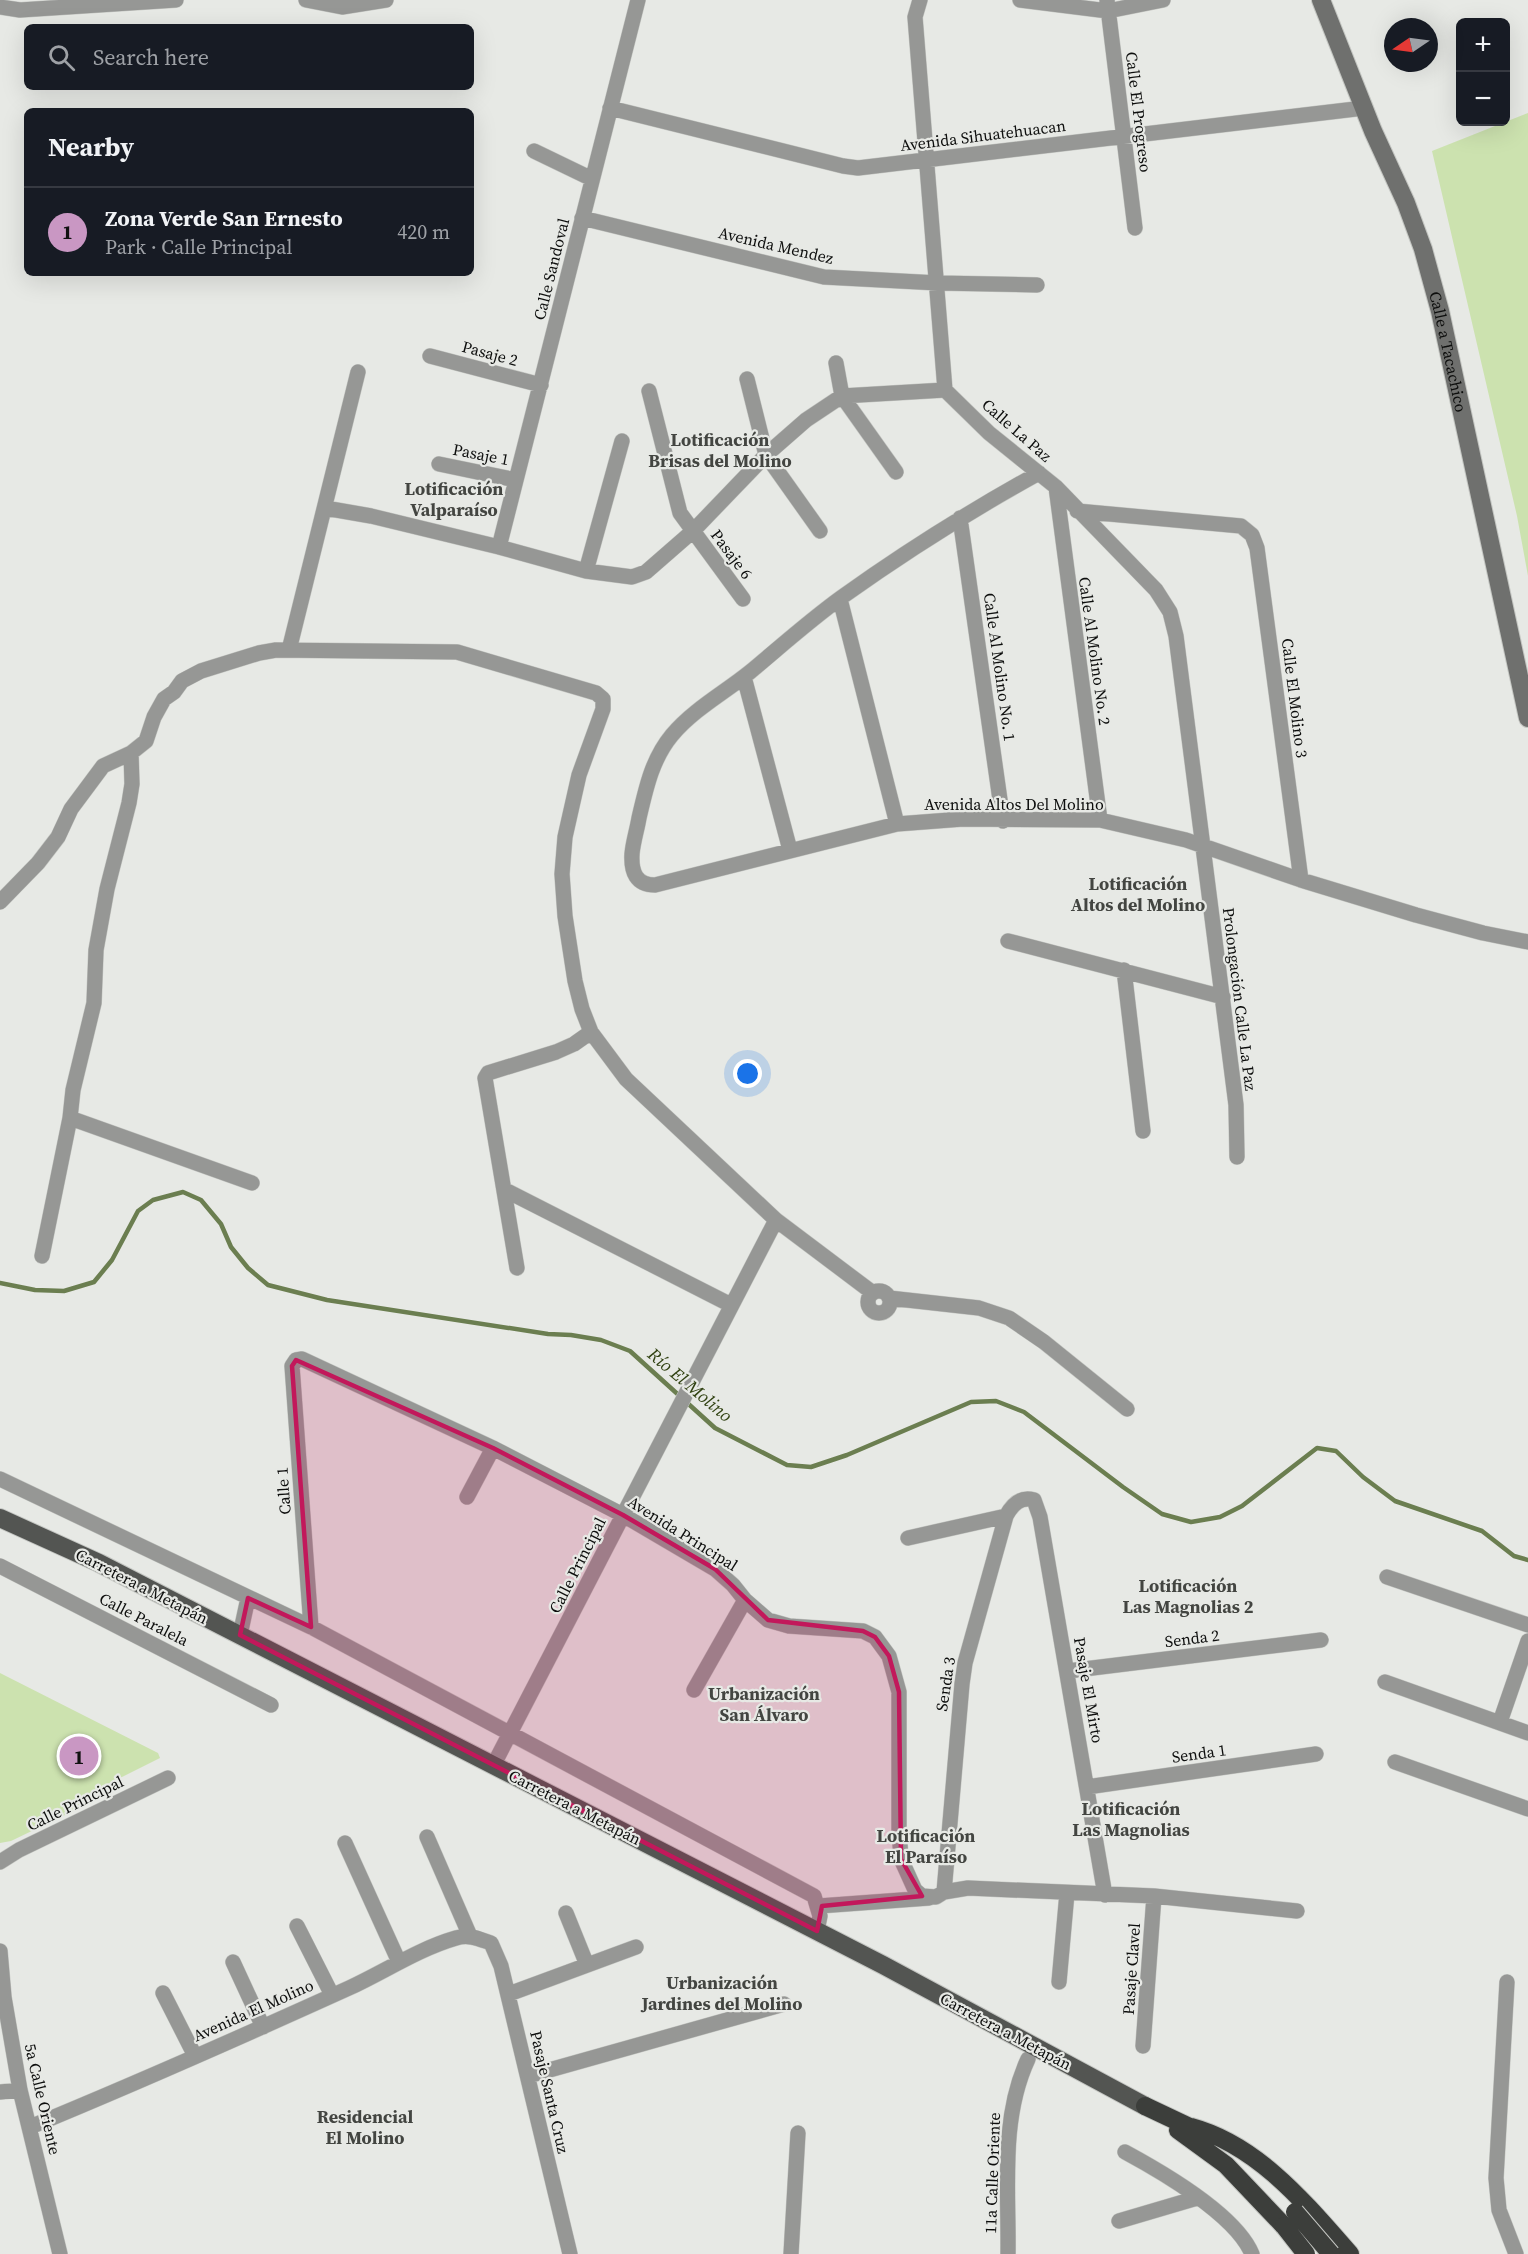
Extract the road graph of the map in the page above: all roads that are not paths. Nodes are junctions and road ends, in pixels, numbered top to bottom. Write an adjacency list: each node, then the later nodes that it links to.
1 (176, 0): 10 (street)
2 (306, 0): 9 (street)
3 (386, 0): 9 (street)
4 (638, 0): 12 (street, Calle Sandoval)
5 (920, 0): 16 (street)
6 (1020, 0): 11 (street)
7 (1163, 0): 11 (street)
8 (1327, 3): 13 (main road, Calle a Tacachico)
9 (344, 4)
10 (0, 6)
11 (1108, 6): 14 (street, Calle El Progreso)
12 (610, 108): 16 (street, Avenida Sihuatehuacan); 17 (street, Calle Sandoval)
13 (1364, 108): 14 (street, Avenida Sihuatehuacan); 48 (main road, Calle a Tacachico)
14 (1124, 137): 16 (street, Avenida Sihuatehuacan); 19 (street, Calle El Progreso)
15 (534, 151): 17 (street)
16 (926, 159): 20 (street)
17 (592, 179): 18 (street, Calle Sandoval)
18 (582, 218): 20 (street, Avenida Mendez); 26 (street, Calle Sandoval)
19 (1135, 228)
20 (938, 283): 21 (street, Avenida Mendez); 27 (street)
21 (1037, 285)
22 (430, 356): 26 (street, Pasaje 2)
23 (836, 363): 29 (street)
24 (358, 372): 37 (street)
25 (747, 379): 31 (street)
26 (540, 385): 35 (street, Calle Sandoval)
27 (945, 390): 29 (street); 34 (street, Calle La Paz)
28 (649, 391): 40 (street, Pasaje 6)
29 (842, 396): 31 (street); 33 (street)
30 (622, 441): 43 (street)
31 (766, 455): 40 (street); 41 (street)
32 (439, 464): 35 (street, Pasaje 1)
33 (896, 472)
34 (1038, 473): 36 (street, Calle La Paz); 39 (street)
35 (516, 480): 42 (street, Calle Sandoval)
36 (1056, 487): 38 (street, Calle La Paz); 50 (street, Calle Al Molino No. 2)
37 (325, 508): 42 (street); 46 (street)
38 (1077, 511): 53 (street, Calle La Paz); 55 (street, Calle El Molino 3)
39 (960, 518): 45 (street); 51 (street, Calle Al Molino No. 1)
40 (693, 531): 43 (street); 44 (street, Pasaje 6)
41 (820, 531)
42 (499, 547): 43 (street)
43 (586, 571)
44 (743, 599)
45 (840, 599): 47 (street); 52 (street)
46 (289, 650): 49 (street); 61 (street)
47 (744, 677): 54 (street); 54 (street, Avenida Altos Del Molino)
48 (1528, 718)
49 (132, 753): 56 (street); 62 (street)
50 (1100, 820): 51 (street, Avenida Altos Del Molino); 53 (street, Avenida Altos Del Molino)
51 (1004, 821): 52 (street, Avenida Altos Del Molino)
52 (897, 824): 54 (street, Avenida Altos Del Molino)
53 (1202, 846): 55 (street, Avenida Altos Del Molino); 60 (street, Prolongación Calle La Paz)
54 (790, 850)
55 (1301, 880): 58 (street, Avenida Altos Del Molino)
56 (0, 902)
57 (1008, 941): 59 (street)
58 (1528, 942)
59 (1124, 970): 60 (street); 63 (street)
60 (1223, 997): 64 (street, Prolongación Calle La Paz)
61 (591, 1032): 66 (street); 67 (street)
62 (70, 1118): 65 (street); 68 (street)
63 (1143, 1131)
64 (1238, 1157)
65 (252, 1183)
66 (505, 1190): 69 (street); 70 (street)
67 (777, 1220): 70 (street, Calle Principal); 72 (street)
68 (42, 1256)
69 (517, 1268)
70 (731, 1305): 76 (street, Calle Principal)
71 (302, 1359): 73 (street, Avenida Principal); 85 (street, Calle 1)
72 (1126, 1408)
73 (493, 1448): 75 (street); 76 (street, Avenida Principal)
74 (0, 1479): 82 (street)
75 (467, 1497)
76 (623, 1515): 83 (street, Avenida Principal); 94 (street, Calle Principal)
77 (1005, 1516): 79 (street); 89 (street, Pasaje El Mirto); 105 (street, Senda 3)
78 (0, 1518): 86 (main road, Carretera a Metapán)
79 (908, 1538)
80 (0, 1566): 92 (street, Calle Paralela)
81 (1387, 1577): 84 (street)
82 (248, 1598): 85 (street); 86 (street)
83 (745, 1600): 91 (street); 109 (street, Avenida Principal)
84 (1528, 1625)
85 (311, 1628): 94 (street)
86 (240, 1635): 98 (main road, Carretera a Metapán)
87 (1321, 1640): 89 (street, Senda 2)
88 (1528, 1641): 93 (street)
89 (1068, 1671): 100 (street, Pasaje El Mirto)
90 (1385, 1682): 93 (street)
91 (694, 1690)
92 (271, 1705)
93 (1500, 1722): 95 (street)
94 (511, 1733): 98 (street, Calle Principal); 110 (street)
95 (1528, 1733)
96 (1316, 1754): 100 (street, Senda 1)
97 (1395, 1762): 101 (street)
98 (493, 1766): 114 (main road, Carretera a Metapán)
99 (168, 1778): 104 (street, Calle Principal)
100 (1087, 1787): 107 (street, Pasaje El Mirto)
101 (1528, 1809)
102 (428, 1837): 115 (street)
103 (345, 1843): 119 (street)
104 (0, 1863)
105 (944, 1892): 106 (street); 109 (street)
106 (1067, 1893): 107 (street); 121 (street)
107 (1105, 1895): 108 (street)
108 (1154, 1896): 111 (street); 129 (street, Pasaje Clavel)
109 (925, 1897): 110 (street)
110 (819, 1906): 114 (street)
111 (1297, 1911)
112 (566, 1913): 120 (street)
113 (297, 1926): 125 (street)
114 (817, 1931): 130 (main road, Carretera a Metapán)
115 (470, 1936): 119 (street, Avenida El Molino); 124 (street, Pasaje Santa Cruz)
116 (636, 1947): 120 (street)
117 (0, 1951): 126 (street, 5a Calle Oriente)
118 (232, 1962): 128 (street)
119 (399, 1962): 125 (street, Avenida El Molino)
120 (587, 1965): 124 (street)
121 (1059, 1982)
122 (1507, 1982): 152 (street)
123 (163, 1993): 131 (street)
124 (509, 1994): 132 (street, Pasaje Santa Cruz)
125 (332, 1995): 128 (street, Avenida El Molino)
126 (2, 1997): 133 (street, 5a Calle Oriente)
127 (784, 2004): 132 (street)
128 (263, 2027): 131 (street, Avenida El Molino)
129 (1143, 2046)
130 (1029, 2051): 135 (main road, Carretera a Metapán); 148 (street, 11a Calle Oriente)
131 (195, 2056): 136 (street, Avenida El Molino)
132 (528, 2076): 144 (street, Pasaje Santa Cruz)
133 (20, 2090): 134 (street); 136 (street, 5a Calle Oriente)
134 (0, 2092)
135 (1145, 2106): 137 (highway)
136 (30, 2127): 146 (street, 5a Calle Oriente)
137 (1187, 2130): 141 (highway); 142 (highway); 145 (highway)
138 (798, 2133): 147 (street)
139 (1125, 2152): 140 (street)
140 (1197, 2198): 143 (street); 149 (street)
141 (1289, 2219): 145 (highway, bridge); 150 (highway, bridge)
142 (1320, 2220): 145 (highway); 151 (highway)
143 (1119, 2221)
144 (570, 2252)
145 (1298, 2252)
146 (60, 2254)
147 (791, 2254)
148 (1008, 2254)
149 (1252, 2254)
150 (1331, 2254)
151 (1350, 2254)
152 (1516, 2254)

